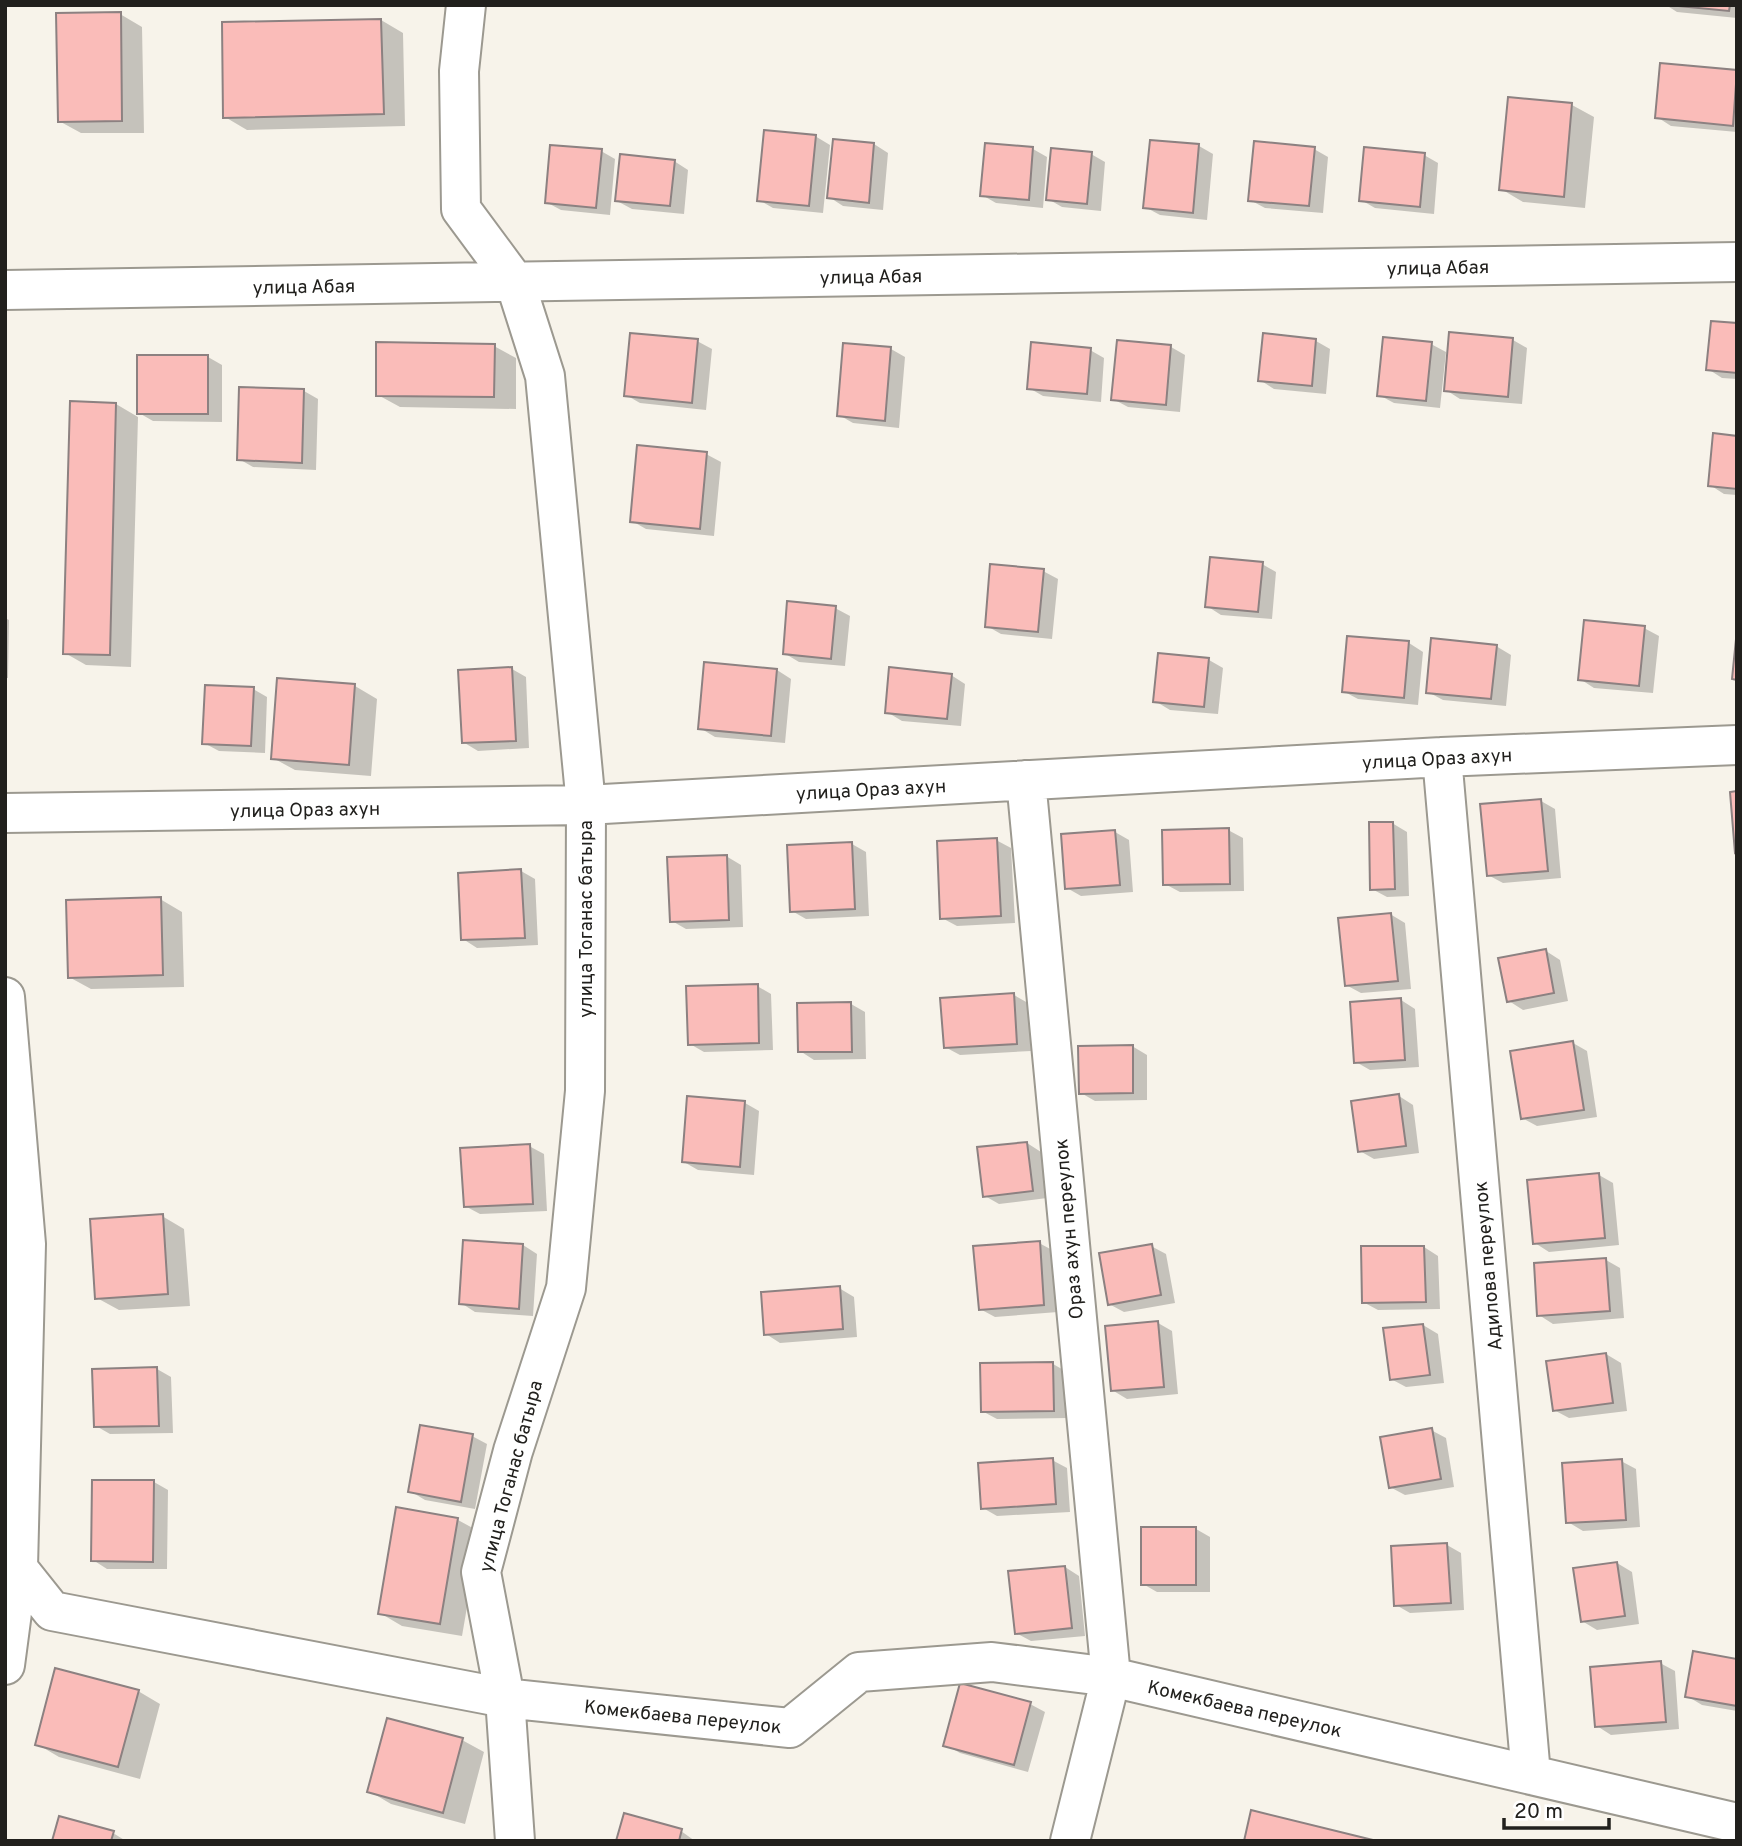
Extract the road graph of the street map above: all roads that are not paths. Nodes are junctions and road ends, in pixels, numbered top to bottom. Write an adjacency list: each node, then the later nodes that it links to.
1 (466, 5): 3 (street, улица Тоганас батыра)
2 (1737, 262): 3 (street, улица Абая)
3 (515, 282): 4 (street, улица Абая); 8 (street, улица Тоганас батыра)
4 (5, 290)
5 (1737, 745): 6 (street, улица Ораз ахун)
6 (1442, 757): 7 (street, улица Ораз ахун); 15 (street, Адилова переулок)
7 (1026, 780): 8 (street, улица Ораз ахун); 13 (street, Ораз ахун переулок)
8 (586, 805): 9 (street, улица Ораз ахун); 14 (street, улица Тоганас батыра)
9 (5, 813)
10 (5, 997): 11 (street)
11 (12, 1560): 12 (street); 14 (street, Комекбаева переулок)
12 (5, 1665)
13 (1111, 1677): 14 (street, Комекбаева переулок); 15 (street, Комекбаева переулок); 18 (street, Ораз ахун переулок)
14 (505, 1698): 17 (street, улица Тоганас батыра)
15 (1531, 1774): 16 (street, Комекбаева переулок)
16 (1737, 1823)
17 (515, 1841)
18 (1070, 1841)

